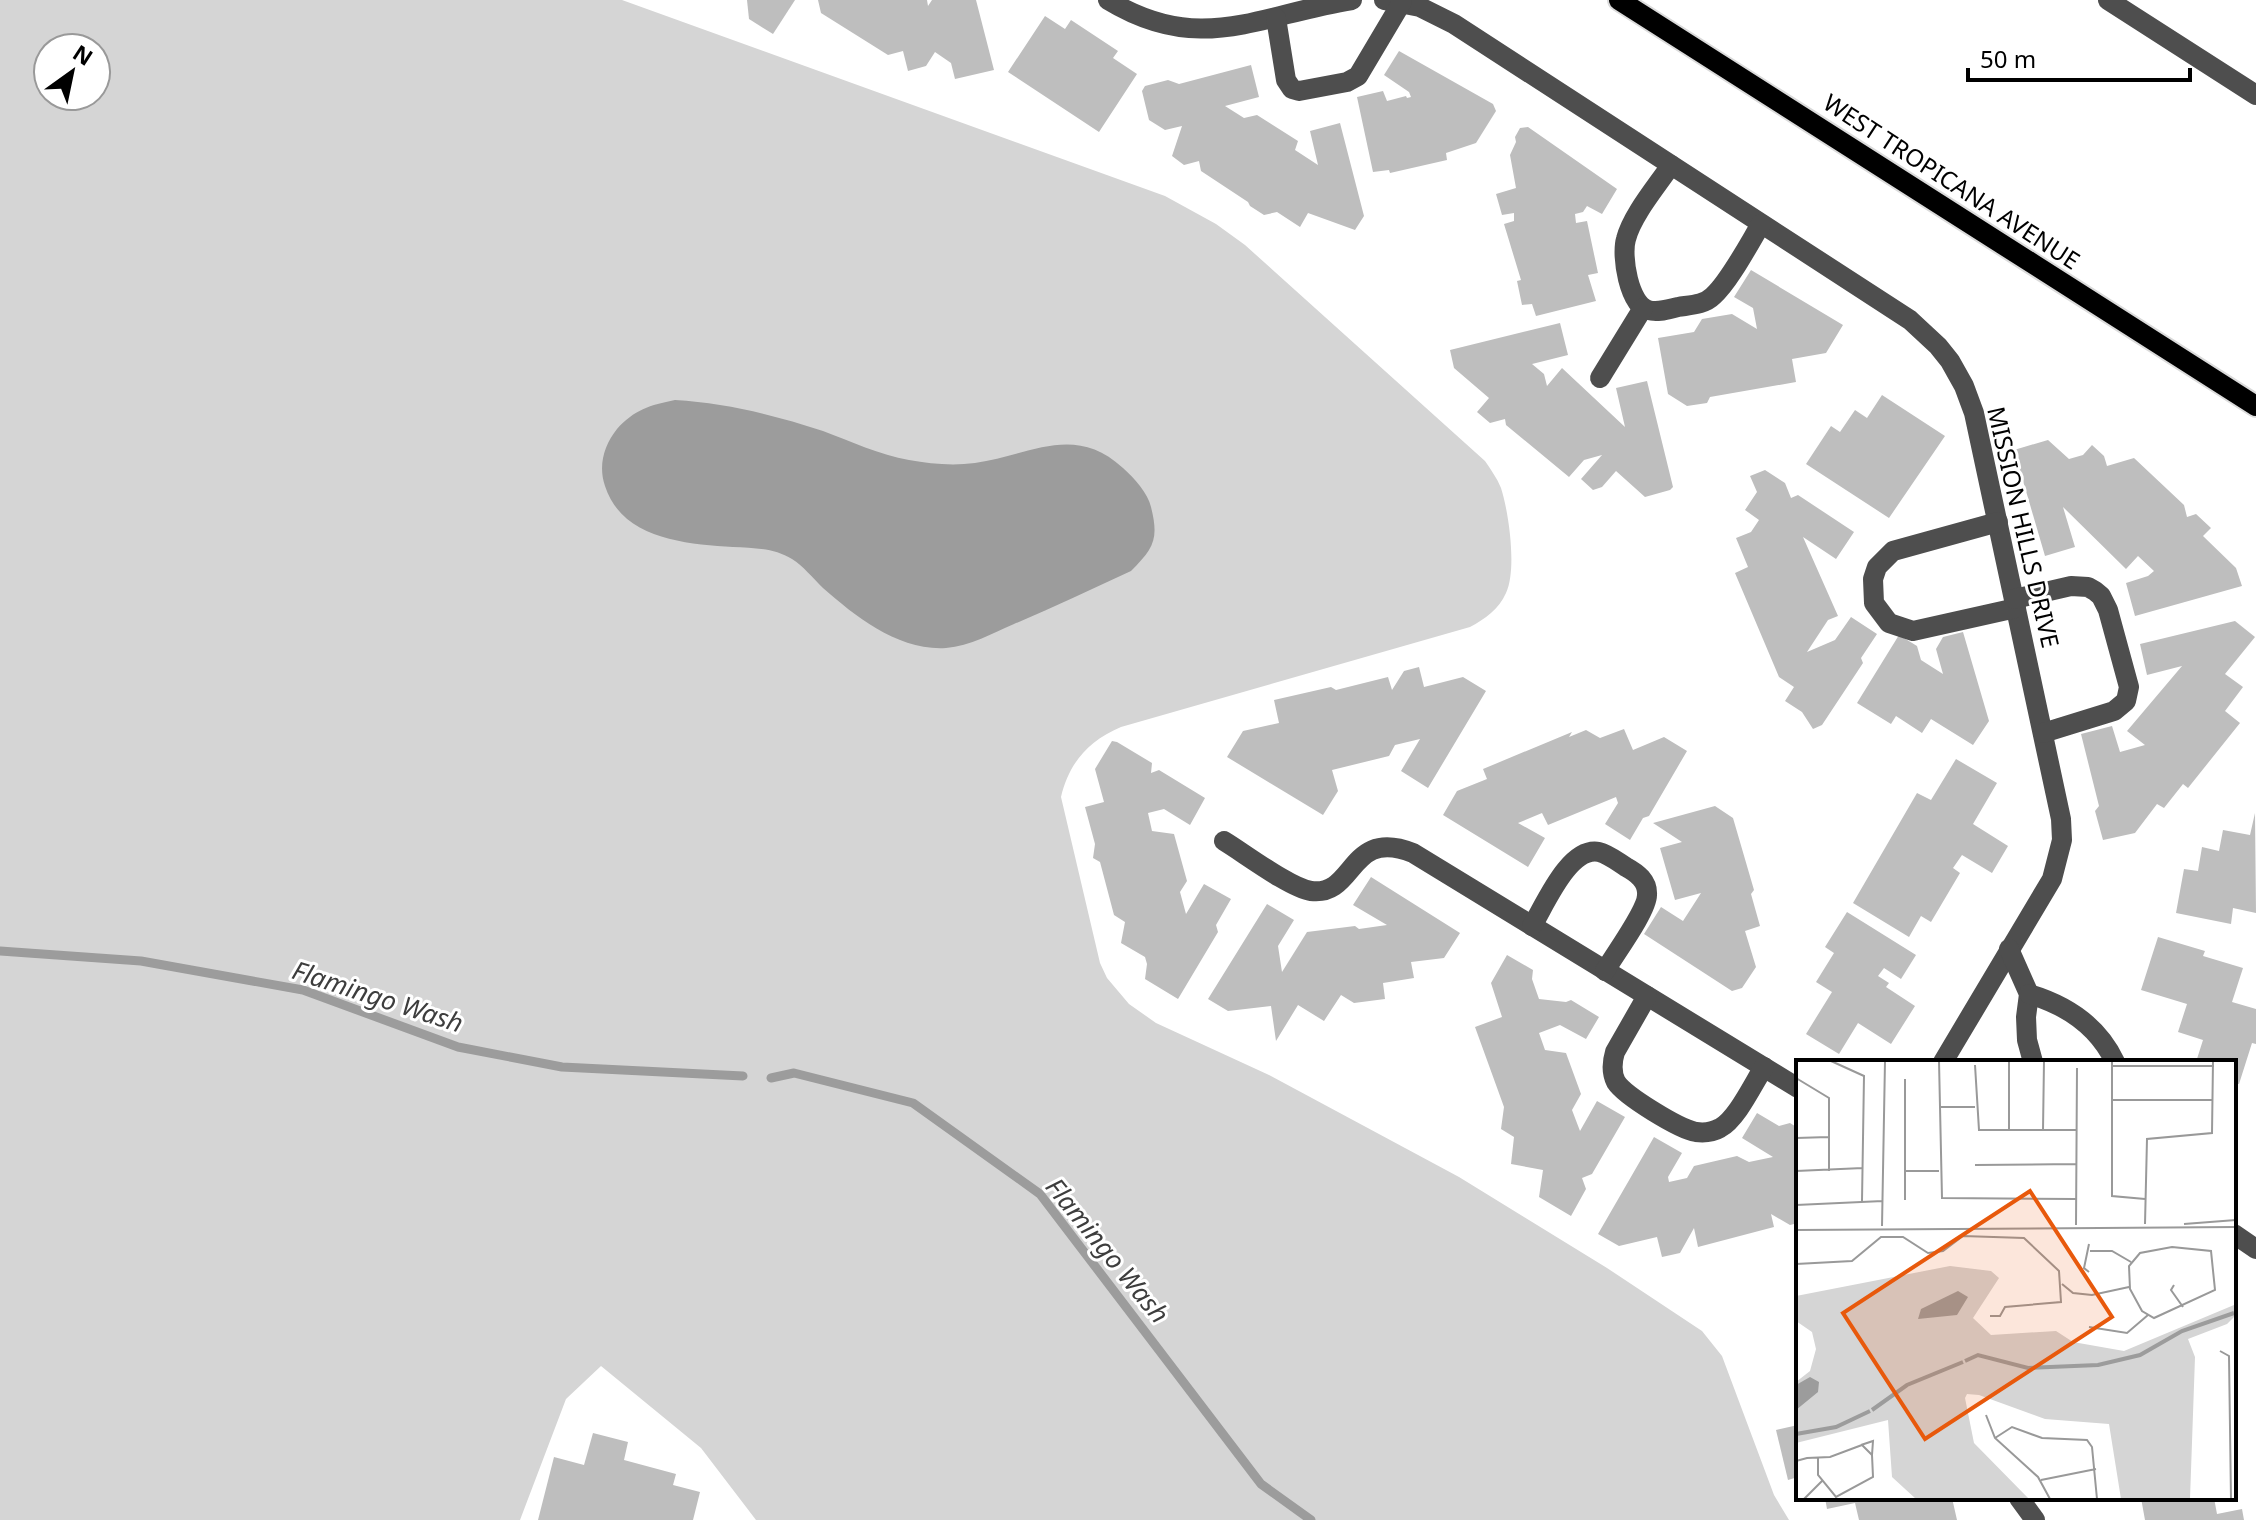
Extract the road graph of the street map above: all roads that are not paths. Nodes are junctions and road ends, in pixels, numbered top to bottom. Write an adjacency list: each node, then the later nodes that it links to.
1 (1108, 0): 6 (street)
2 (1352, 0): 6 (street)
3 (1619, 0): 12 (main road, WEST TROPICANA AVENUE)
4 (2108, 0): 7 (street)
5 (1393, 1): 6 (street); 8 (street, MISSION HILLS DRIVE)
6 (1276, 18)
7 (2256, 95)
8 (1671, 165): 9 (street, MISSION HILLS DRIVE); 10 (street)
9 (1761, 224): 10 (street); 13 (street, MISSION HILLS DRIVE)
10 (1643, 308): 11 (street)
11 (1600, 378)
12 (2256, 406)
13 (1998, 522): 14 (street, MISSION HILLS DRIVE); 14 (street)
14 (2015, 604): 15 (street, MISSION HILLS DRIVE); 15 (street)
15 (2043, 733): 18 (street, MISSION HILLS DRIVE)
16 (1224, 841): 17 (street)
17 (1532, 926): 19 (street); 19 (street)
18 (2009, 949): 20 (street); 22 (street, MISSION HILLS DRIVE)
19 (1605, 971): 21 (street)
20 (2029, 994): 23 (street); 24 (street)
21 (1647, 996): 25 (street); 25 (street)
22 (1944, 1060)
23 (2032, 1060)
24 (2114, 1060)
25 (1764, 1067): 26 (street)
26 (1796, 1087)
27 (2236, 1235): 28 (street)
28 (2256, 1249)
29 (2020, 1500): 30 (street)
30 (2035, 1520)

